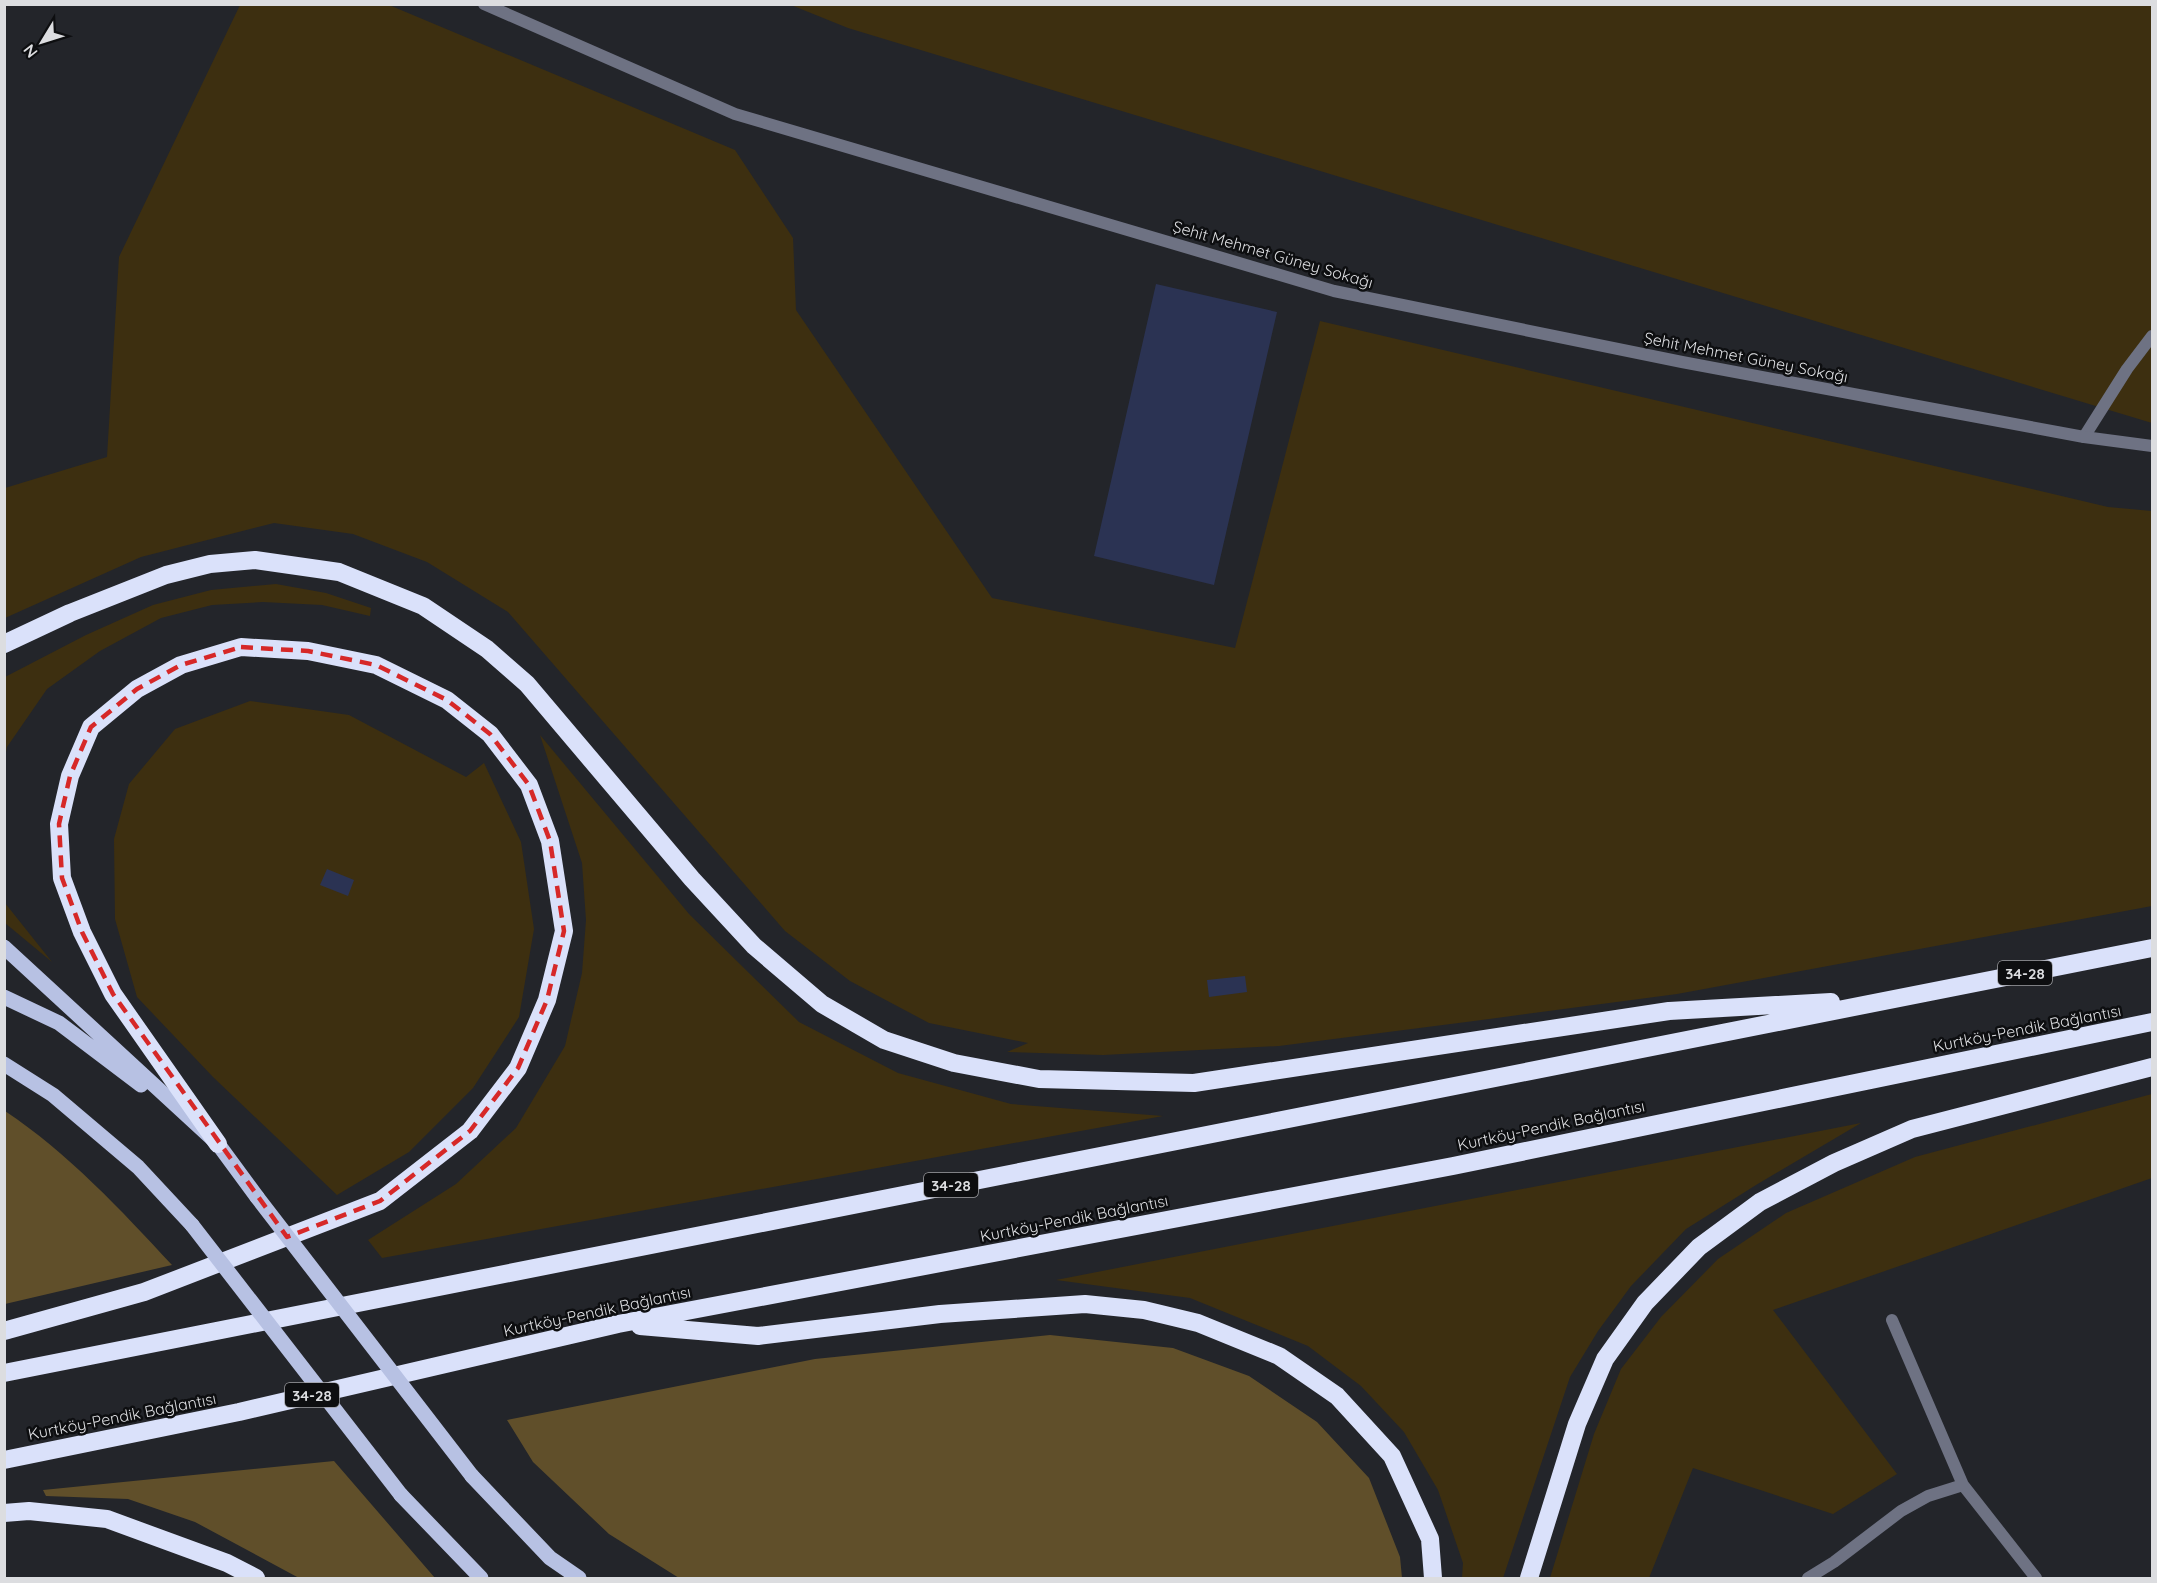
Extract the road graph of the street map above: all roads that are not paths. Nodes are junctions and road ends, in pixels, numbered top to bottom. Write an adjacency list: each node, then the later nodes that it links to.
1 (484, 4): 3 (street, Şehit Mehmet Güney Sokağı)
2 (2152, 336): 3 (street)
3 (2084, 437): 4 (street, Şehit Mehmet Güney Sokağı)
4 (2152, 446)
5 (4, 644): 9 (highway)
6 (4, 947): 13 (main road)
7 (2152, 948): 9 (highway, 34-28)
8 (4, 997): 13 (main road)
9 (1898, 998): 17 (highway, 34-28)
10 (2152, 1022): 15 (highway, Kurtköy-Pendik Bağlantısı / 34-28)
11 (4, 1065): 22 (main road, bridge)
12 (2152, 1067): 25 (highway)
13 (218, 1144): 16 (highway); 23 (main road, bridge)
14 (1892, 1320): 19 (street)
15 (618, 1324): 18 (highway, Kurtköy-Pendik Bağlantısı / 34-28); 24 (highway)
16 (4, 1331)
17 (4, 1373)
18 (4, 1460)
19 (1964, 1485): 26 (street); 27 (street)
20 (4, 1513): 21 (highway)
21 (256, 1578)
22 (481, 1578)
23 (579, 1578)
24 (1433, 1578)
25 (1529, 1578)
26 (1808, 1578)
27 (2036, 1578)

